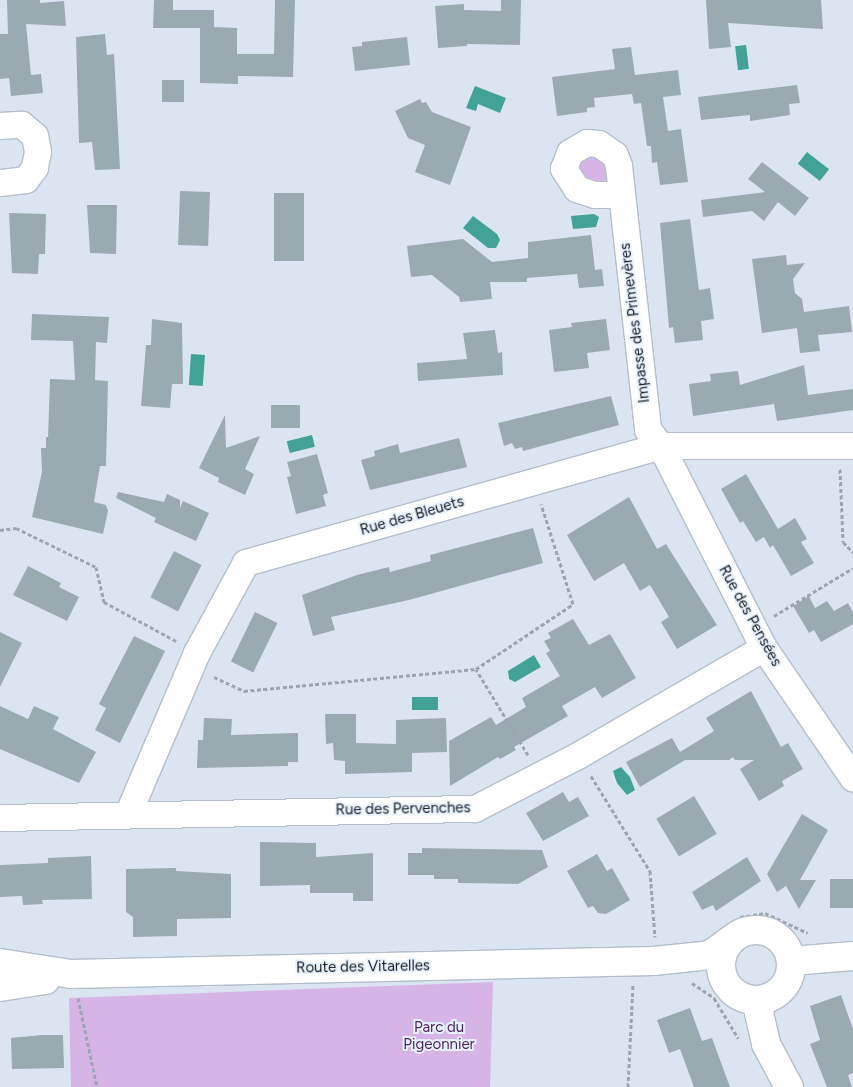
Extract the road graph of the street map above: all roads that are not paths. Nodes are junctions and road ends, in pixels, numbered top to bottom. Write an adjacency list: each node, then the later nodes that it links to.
1 (0, 126): 2 (street)
2 (0, 183)
3 (620, 195): 4 (street, Impasse des Primevères)
4 (660, 446): 5 (street, Rue des Bleuets); 6 (street, Rue des Pensées); 8 (street, Rue des Bleuets)
5 (846, 447)
6 (759, 638): 7 (street, Rue des Pensées); 8 (street, Rue des Pervenches)
7 (853, 778)
8 (128, 815): 9 (street, Rue des Pervenches)
9 (0, 818)
10 (732, 939): 12 (main road, Route des Vitarelles); 13 (main road); 16 (main road)
11 (853, 956): 13 (main road)
12 (654, 961): 15 (main road, Route des Vitarelles); 16 (main road, Route des Vitarelles)
13 (791, 961): 18 (main road)
14 (0, 963): 15 (main road, Route des Vitarelles)
15 (71, 974): 17 (main road, Route des Vitarelles)
16 (723, 978): 18 (main road)
17 (0, 987)
18 (762, 1000): 19 (main road)
19 (789, 1087)

